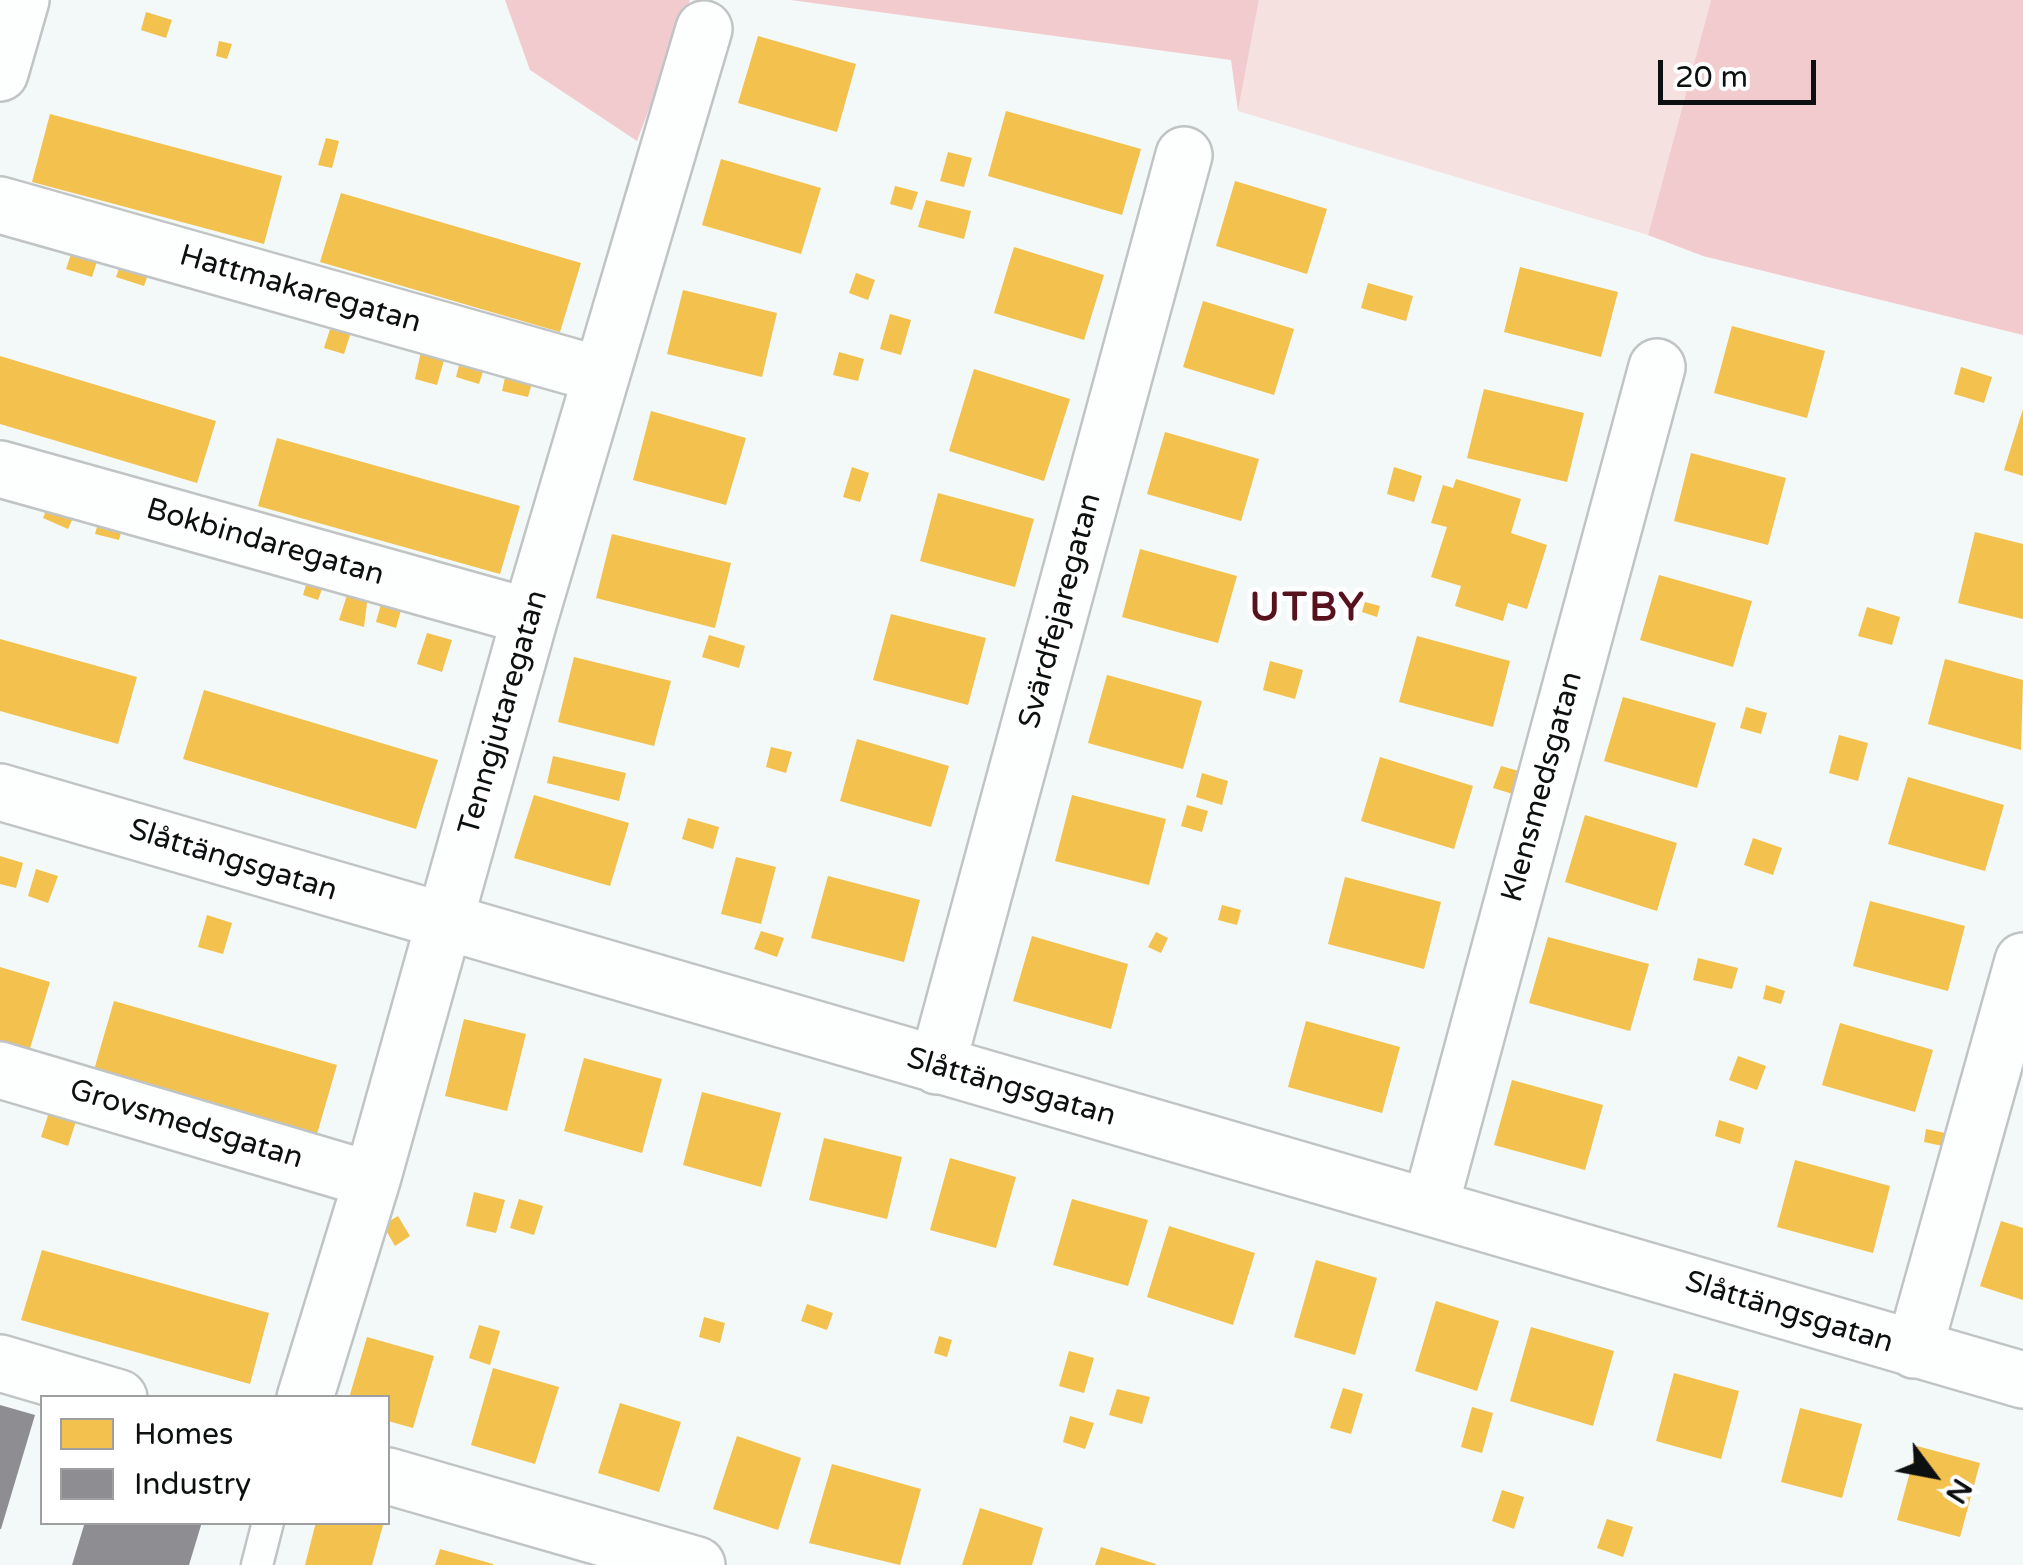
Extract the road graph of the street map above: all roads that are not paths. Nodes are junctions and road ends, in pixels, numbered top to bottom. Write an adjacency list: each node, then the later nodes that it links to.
1 (21, 0): 3 (street)
2 (704, 28): 7 (street, Tenngjutaregatan)
3 (0, 73)
4 (1184, 155): 13 (street, Svärdfejaregatan)
5 (0, 205): 7 (street, Hattmakaregatan)
6 (1656, 367): 16 (street, Klensmedsgatan)
7 (601, 375): 9 (street, Tenngjutaregatan)
8 (0, 469): 9 (street, Bokbindaregatan)
9 (530, 617): 11 (street, Tenngjutaregatan)
10 (0, 792): 11 (street, Slåttängsgatan)
11 (446, 924): 13 (street, Slåttängsgatan); 15 (street, Tenngjutaregatan)
12 (2023, 961): 17 (street)
13 (937, 1066): 16 (street, Slåttängsgatan)
14 (0, 1070): 15 (street, Grovsmedsgatan)
15 (372, 1180): 21 (street, Tenngjutaregatan)
16 (1430, 1207): 17 (street, Slåttängsgatan)
17 (1914, 1350): 19 (street, Slåttängsgatan)
18 (0, 1363): 20 (street)
19 (2023, 1380)
20 (108, 1395)
21 (305, 1395)
22 (390, 1477): 25 (street)
23 (267, 1525): 24 (lane)
24 (257, 1565)
25 (697, 1565)

